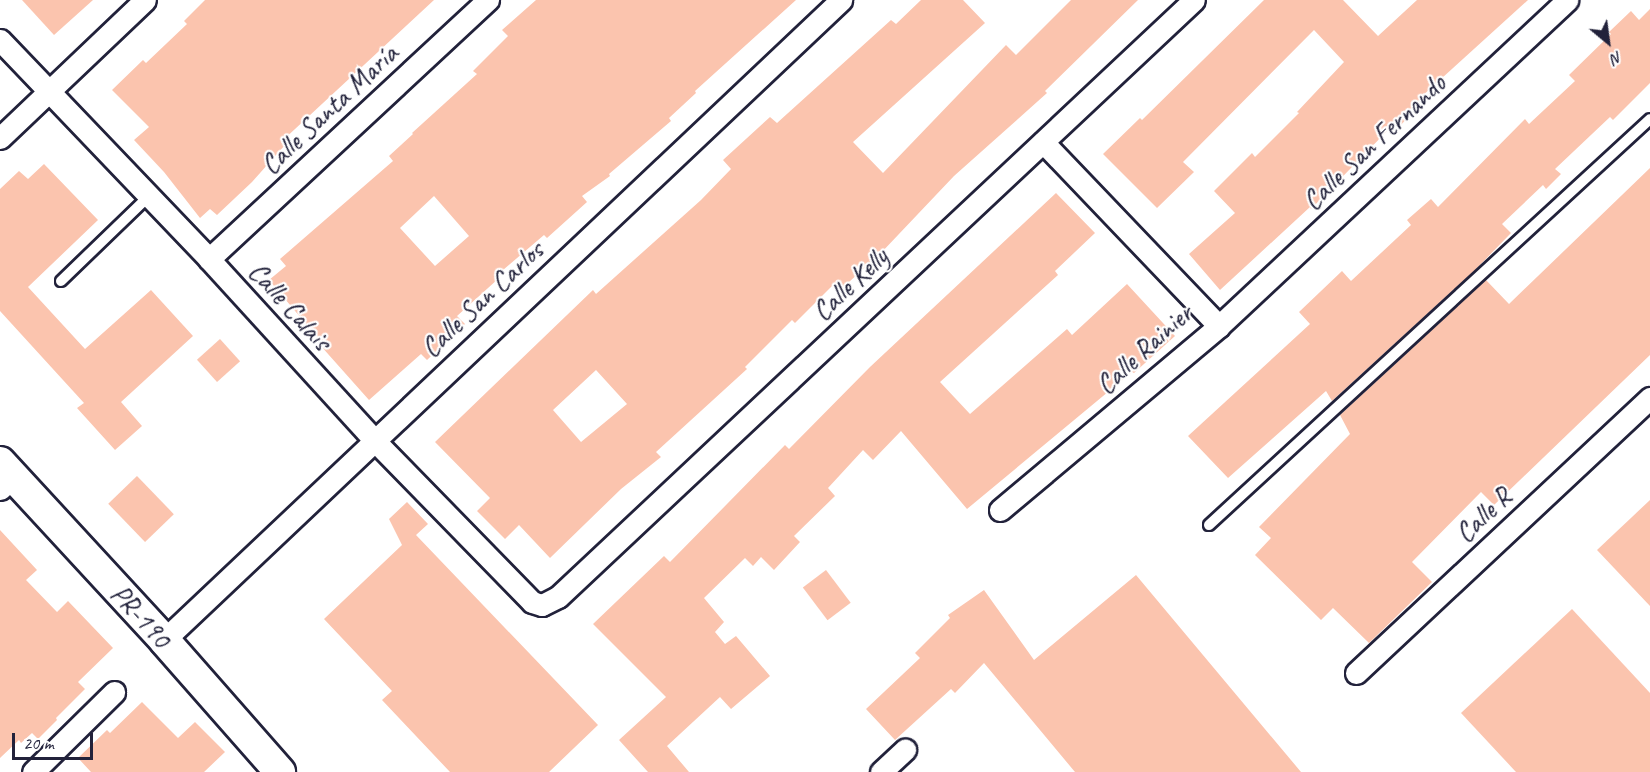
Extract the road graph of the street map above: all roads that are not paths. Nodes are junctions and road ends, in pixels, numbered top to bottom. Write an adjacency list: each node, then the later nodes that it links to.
1 (145, 0): 7 (street)
2 (488, 0): 12 (street, Calle Santa María)
3 (841, 0): 16 (street, Calle San Carlos)
4 (1194, 0): 10 (street, Calle Kelly)
5 (1567, 0): 14 (street, Calle San Fernando)
6 (0, 40): 7 (street, Calle Calais)
7 (47, 92): 9 (street); 11 (street, Calle Calais)
8 (1650, 119): 19 (lane)
9 (0, 138)
10 (1043, 142): 14 (street, Calle Rainier); 20 (street, Calle Kelly)
11 (149, 196): 12 (street, Calle Calais); 13 (lane)
12 (209, 259): 16 (street, Calle Calais)
13 (61, 281)
14 (1219, 326): 18 (street, Calle Rainier)
15 (1650, 398): 22 (street, Calle R)
16 (374, 440): 20 (street, Calle Calais); 21 (street, Calle San Carlos)
17 (4, 476): 21 (street, PR-190 / PR-190)
18 (1000, 510)
19 (1209, 525)
20 (542, 605)
21 (164, 640): 26 (street, PR-190 / PR-190)
22 (1356, 673)
23 (114, 692): 25 (street)
24 (905, 750): 27 (street)
25 (33, 772)
26 (280, 772)
27 (881, 772)

